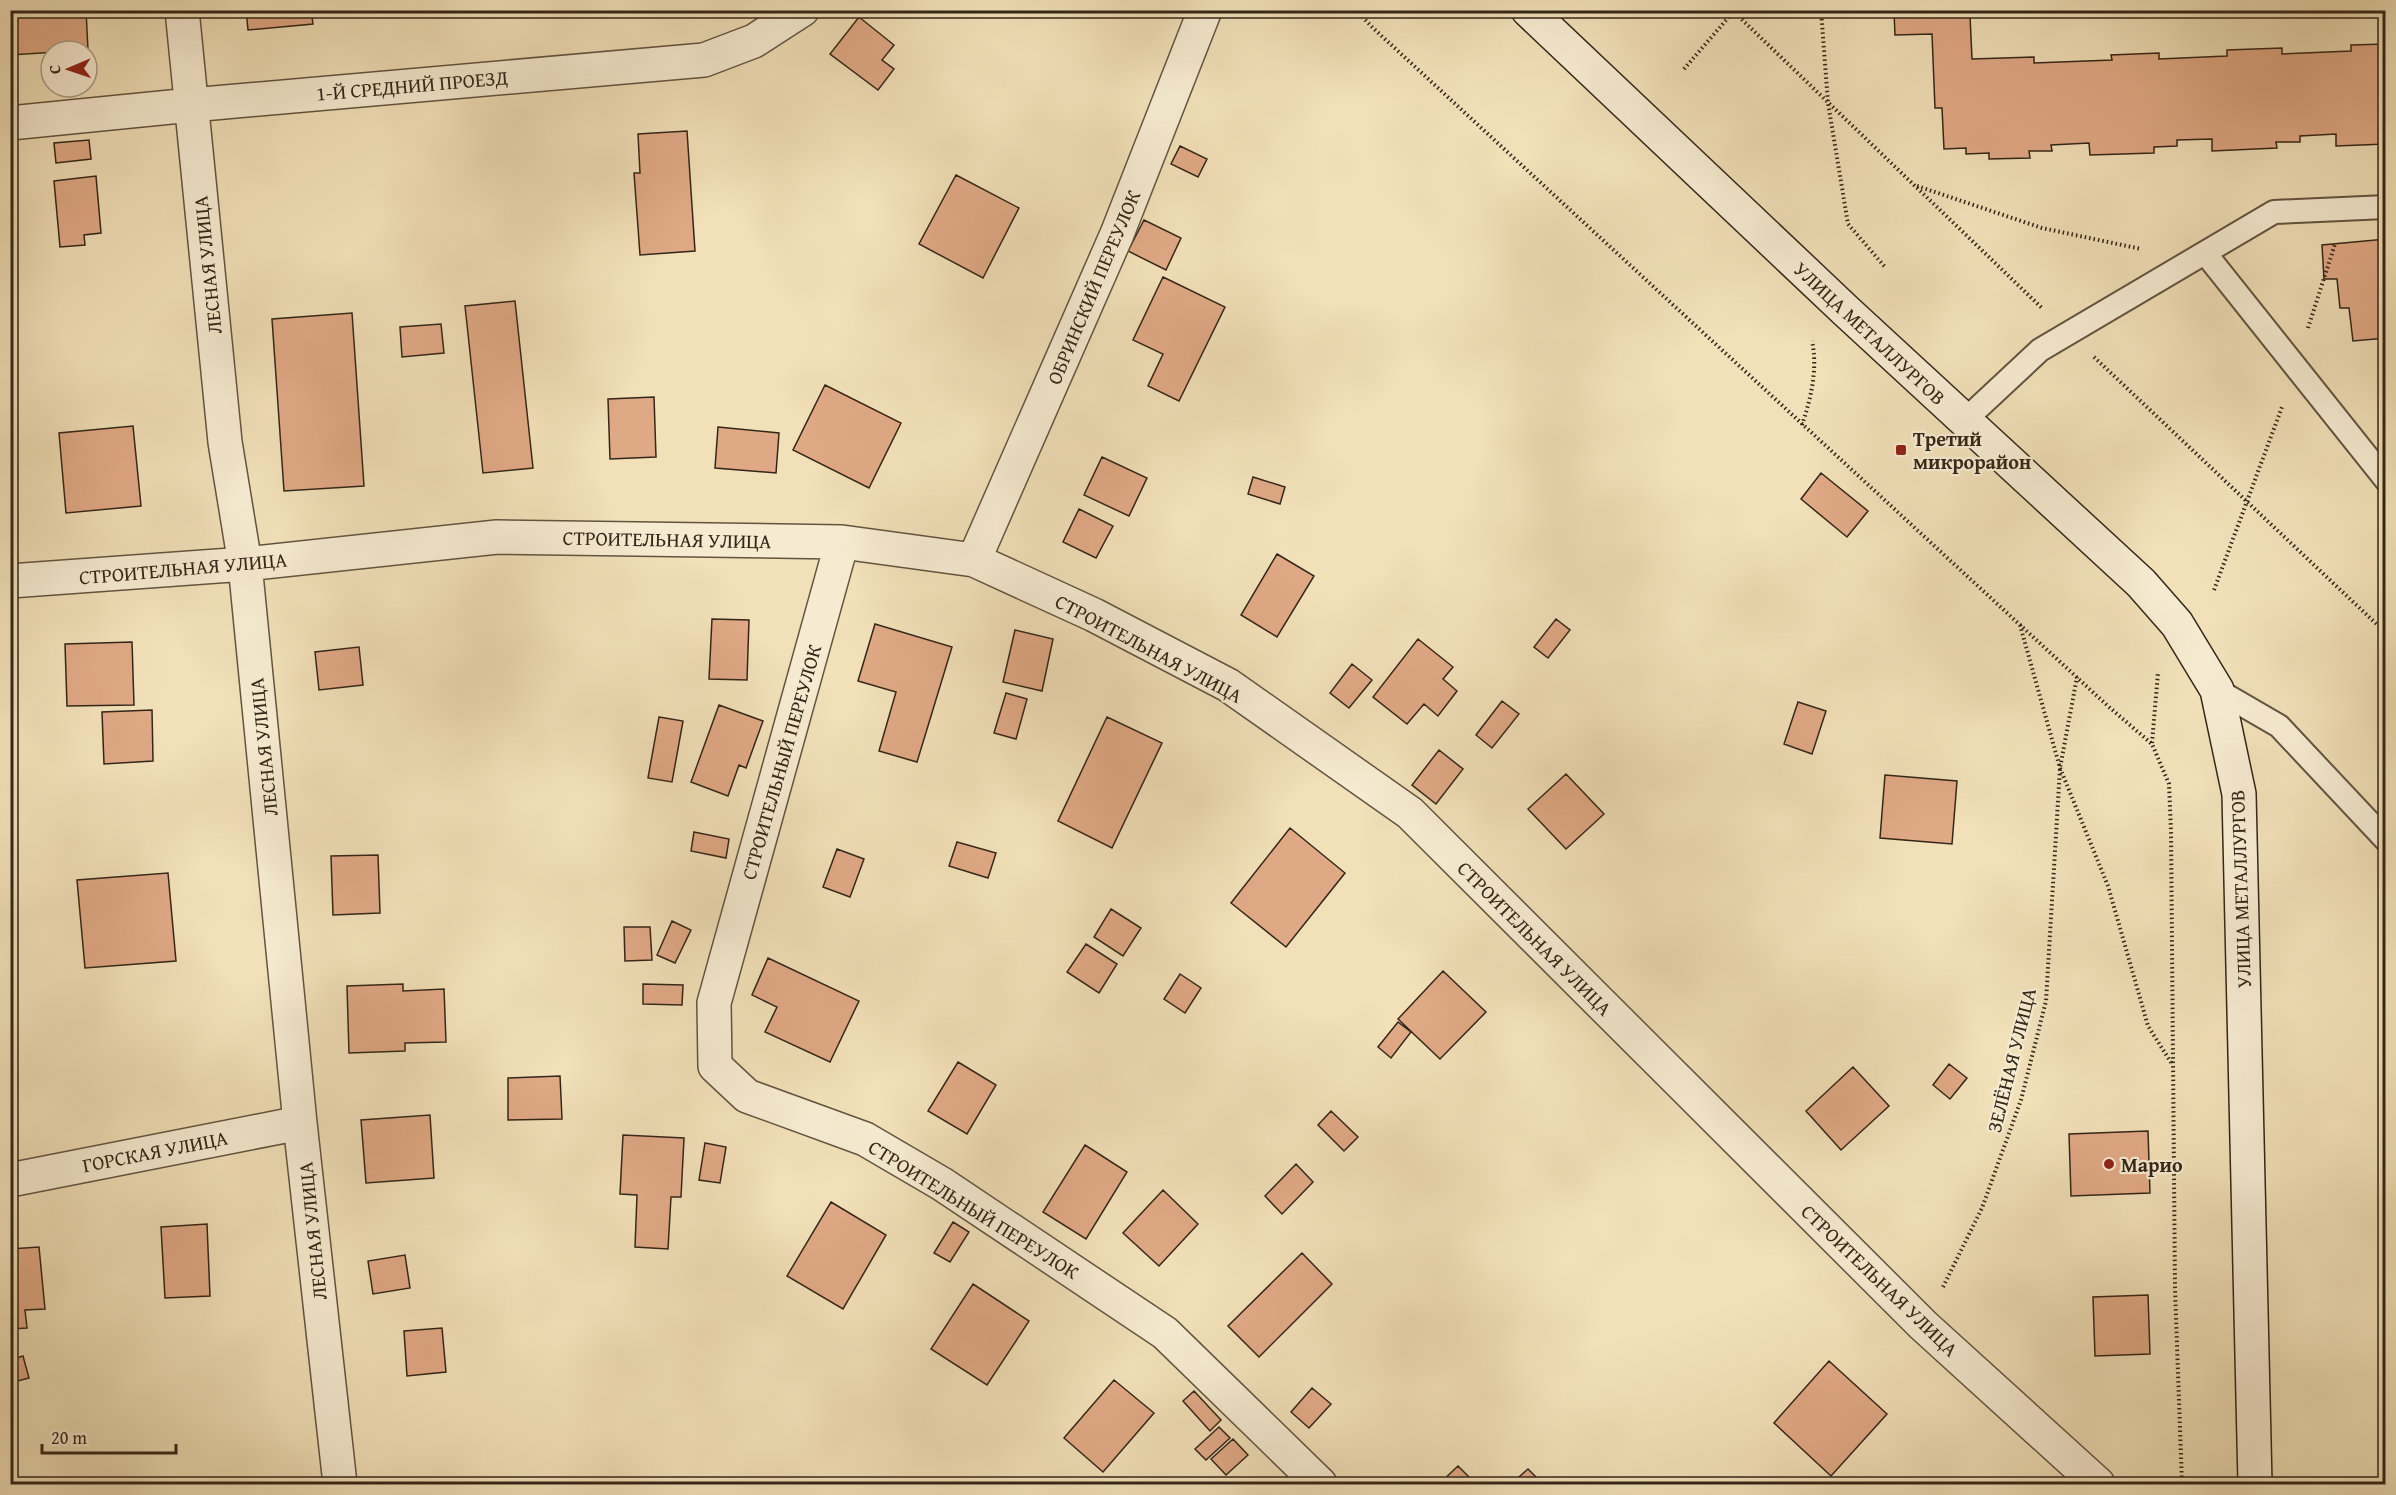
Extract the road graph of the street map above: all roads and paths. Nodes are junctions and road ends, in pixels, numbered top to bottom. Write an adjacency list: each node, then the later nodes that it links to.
1 (182, 10): 9 (street, ЛЕСНАЯ УЛИЦА)
2 (802, 10): 9 (street, 1-Й СРЕДНИЙ ПРОЕЗД)
3 (1205, 10): 20 (street, ОБРИНСКИЙ ПЕРЕУЛОК)
4 (1356, 10): 17 (path)
5 (1528, 10): 16 (street, УЛИЦА МЕТАЛЛУРГОВ)
6 (1734, 10): 8 (path)
7 (1821, 10): 14 (path)
8 (1684, 69)
9 (191, 105): 10 (street, 1-Й СРЕДНИЙ ПРОЕЗД); 21 (street, ЛЕСНАЯ УЛИЦА)
10 (10, 123)
11 (1914, 185): 13 (path)
12 (2385, 207): 13 (lane)
13 (2205, 253): 16 (lane); 18 (lane)
14 (1885, 267)
15 (1812, 341): 17 (path)
16 (1964, 421): 26 (street, УЛИЦА МЕТАЛЛУРГОВ)
17 (1802, 424): 23 (path)
18 (2385, 480)
19 (842, 542): 20 (street, СТРОИТЕЛЬНАЯ УЛИЦА); 21 (street, СТРОИТЕЛЬНАЯ УЛИЦА); 35 (street, СТРОИТЕЛЬНЫЙ ПЕРЕУЛОК)
20 (974, 560): 33 (street, СТРОИТЕЛЬНАЯ УЛИЦА)
21 (244, 564): 22 (street, СТРОИТЕЛЬНАЯ УЛИЦА); 31 (street, ЛЕСНАЯ УЛИЦА)
22 (10, 581)
23 (2020, 625): 25 (path); 28 (path)
24 (2155, 666): 27 (path)
25 (2077, 678): 27 (path); 28 (path, ЗЕЛЁНАЯ УЛИЦА)
26 (2217, 690): 29 (lane); 38 (street, УЛИЦА МЕТАЛЛУРГОВ)
27 (2152, 744): 30 (path)
28 (2060, 768): 30 (path); 33 (path, ЗЕЛЁНАЯ УЛИЦА)
29 (2385, 840)
30 (2174, 1066): 37 (path)
31 (300, 1123): 32 (street, ГОРСКАЯ УЛИЦА); 34 (street, ЛЕСНАЯ УЛИЦА)
32 (10, 1180)
33 (1923, 1325): 36 (street, СТРОИТЕЛЬНАЯ УЛИЦА)
34 (340, 1485)
35 (1320, 1485)
36 (2098, 1485)
37 (2182, 1485)
38 (2255, 1485)

